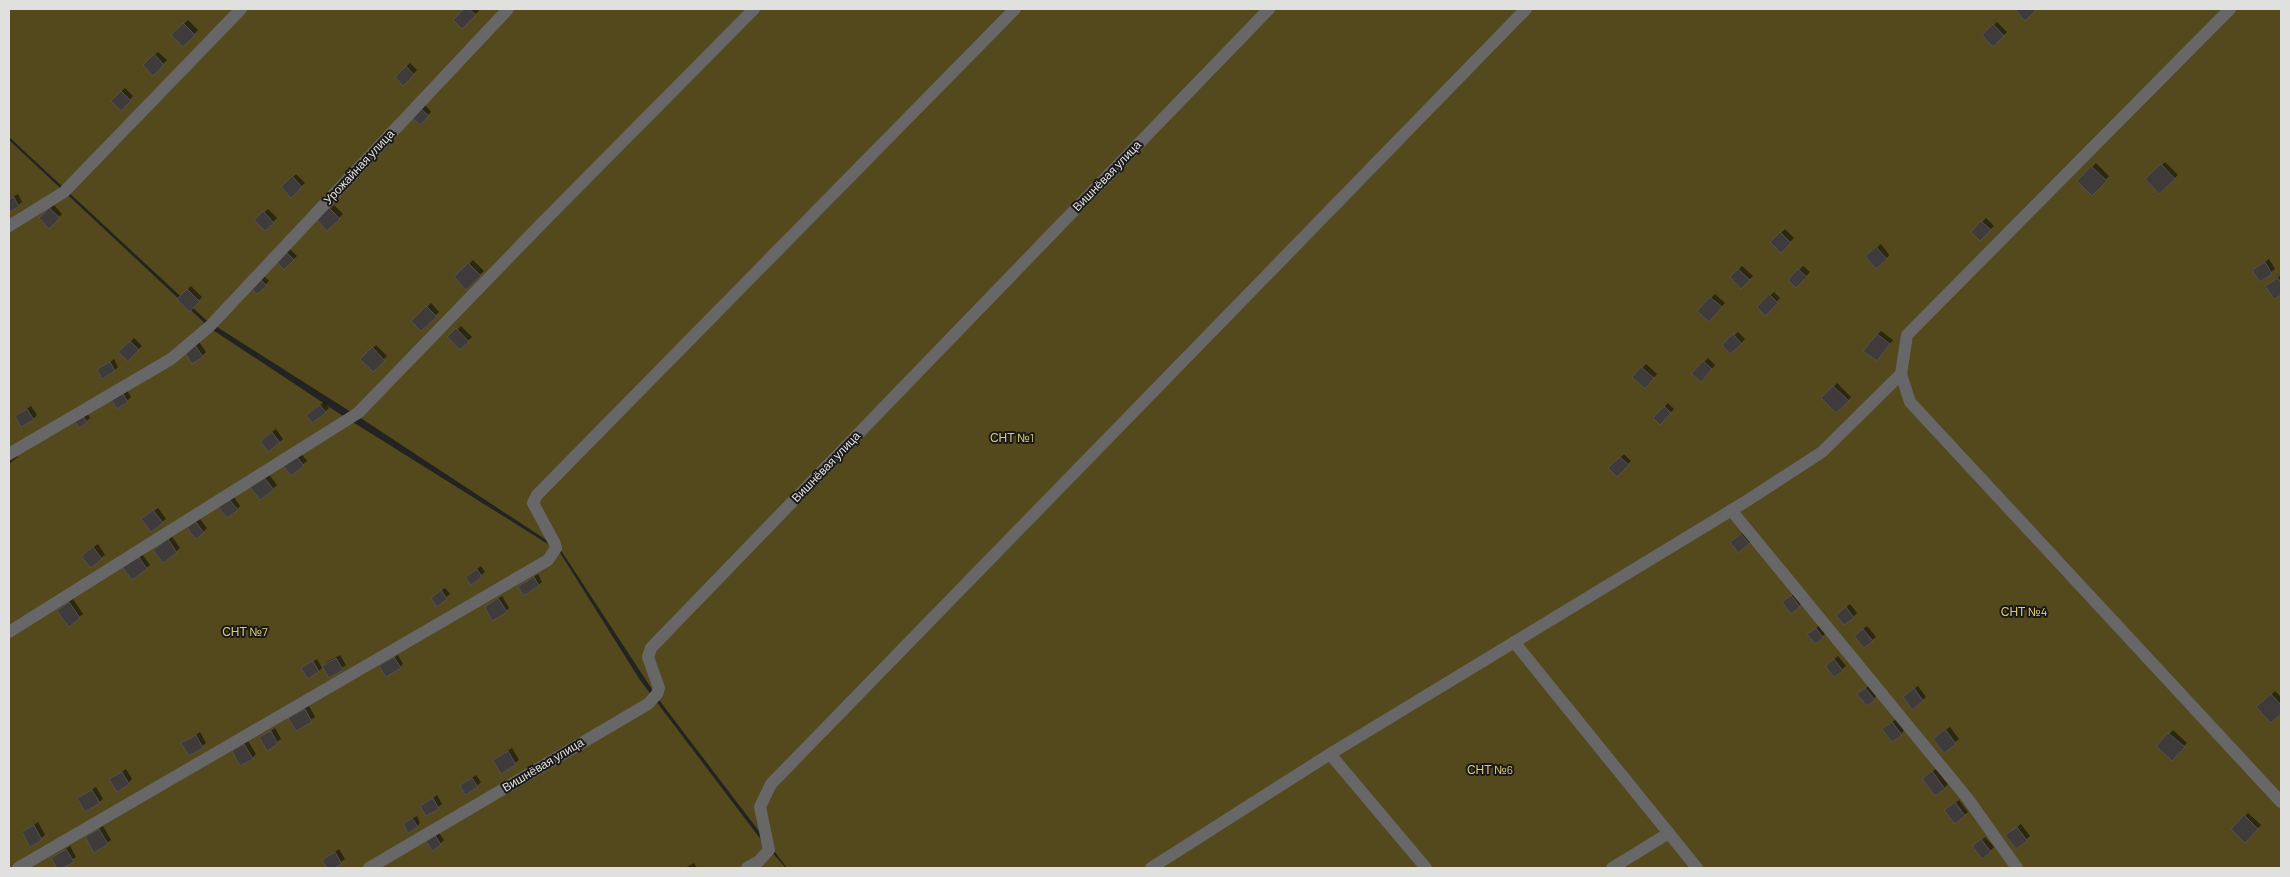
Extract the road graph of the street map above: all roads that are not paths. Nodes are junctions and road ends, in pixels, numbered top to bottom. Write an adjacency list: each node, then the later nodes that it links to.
1 (241, 9): 8 (street)
2 (508, 9): 10 (street, Урожайная улица)
3 (754, 9): 12 (street)
4 (1015, 9): 17 (street)
5 (1269, 9): 18 (street, Вишнёвая улица)
6 (1526, 9): 19 (street)
7 (2230, 9): 9 (street)
8 (9, 226)
9 (1901, 374): 11 (street); 15 (street)
10 (9, 454)
11 (1731, 510): 13 (street); 24 (street)
12 (9, 632)
13 (1514, 642): 14 (street); 16 (street)
14 (1330, 754): 20 (street); 21 (street)
15 (2281, 802)
16 (1669, 833): 22 (street); 23 (street)
17 (18, 868)
18 (369, 868)
19 (747, 868)
20 (1151, 868)
21 (1426, 868)
22 (1612, 868)
23 (1697, 868)
24 (2017, 868)

